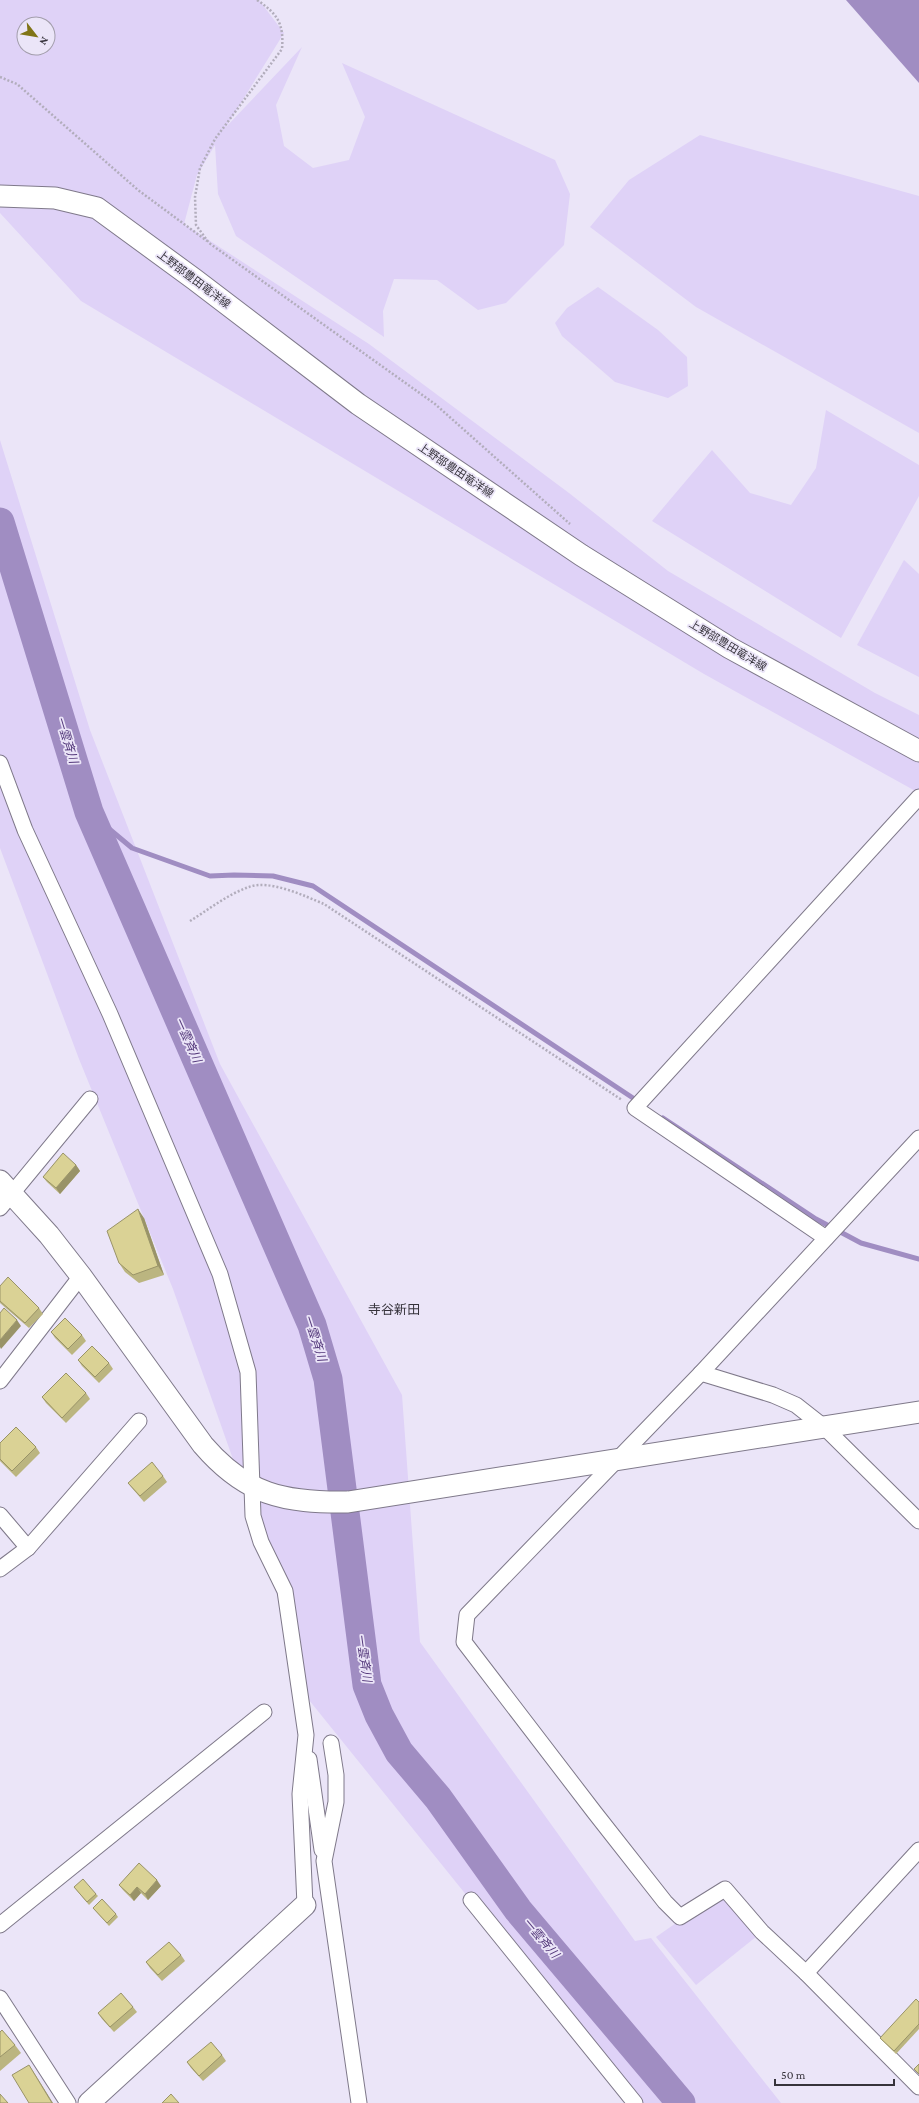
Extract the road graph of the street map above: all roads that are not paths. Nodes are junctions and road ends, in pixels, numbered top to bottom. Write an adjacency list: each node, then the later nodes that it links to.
1 (8, 197): 2 (street, 上野部豊田竜洋線)
2 (919, 751)
3 (0, 764): 16 (street)
4 (919, 797): 8 (street)
5 (90, 1099): 7 (street)
6 (919, 1138): 8 (street)
7 (4, 1194): 9 (street)
8 (826, 1238): 11 (street)
9 (80, 1276): 10 (street); 16 (street)
10 (2, 1373)
11 (701, 1373): 14 (street); 15 (street)
12 (919, 1412): 14 (street)
13 (139, 1421): 19 (street)
14 (824, 1427): 15 (street); 18 (street)
15 (616, 1460): 16 (street); 29 (street)
16 (252, 1486): 22 (street)
17 (0, 1515): 19 (street)
18 (919, 1521)
19 (28, 1548): 20 (street)
20 (0, 1569)
21 (264, 1712): 28 (street)
22 (306, 1735): 25 (street); 27 (street)
23 (331, 1743): 25 (street)
24 (919, 1850): 29 (street)
25 (324, 1861): 34 (street)
26 (471, 1900): 35 (street)
27 (305, 1905): 33 (street)
28 (0, 1926)
29 (806, 1972): 31 (street)
30 (0, 1998): 32 (street)
31 (919, 2087)
32 (68, 2103)
33 (89, 2103)
34 (359, 2103)
35 (635, 2103)

